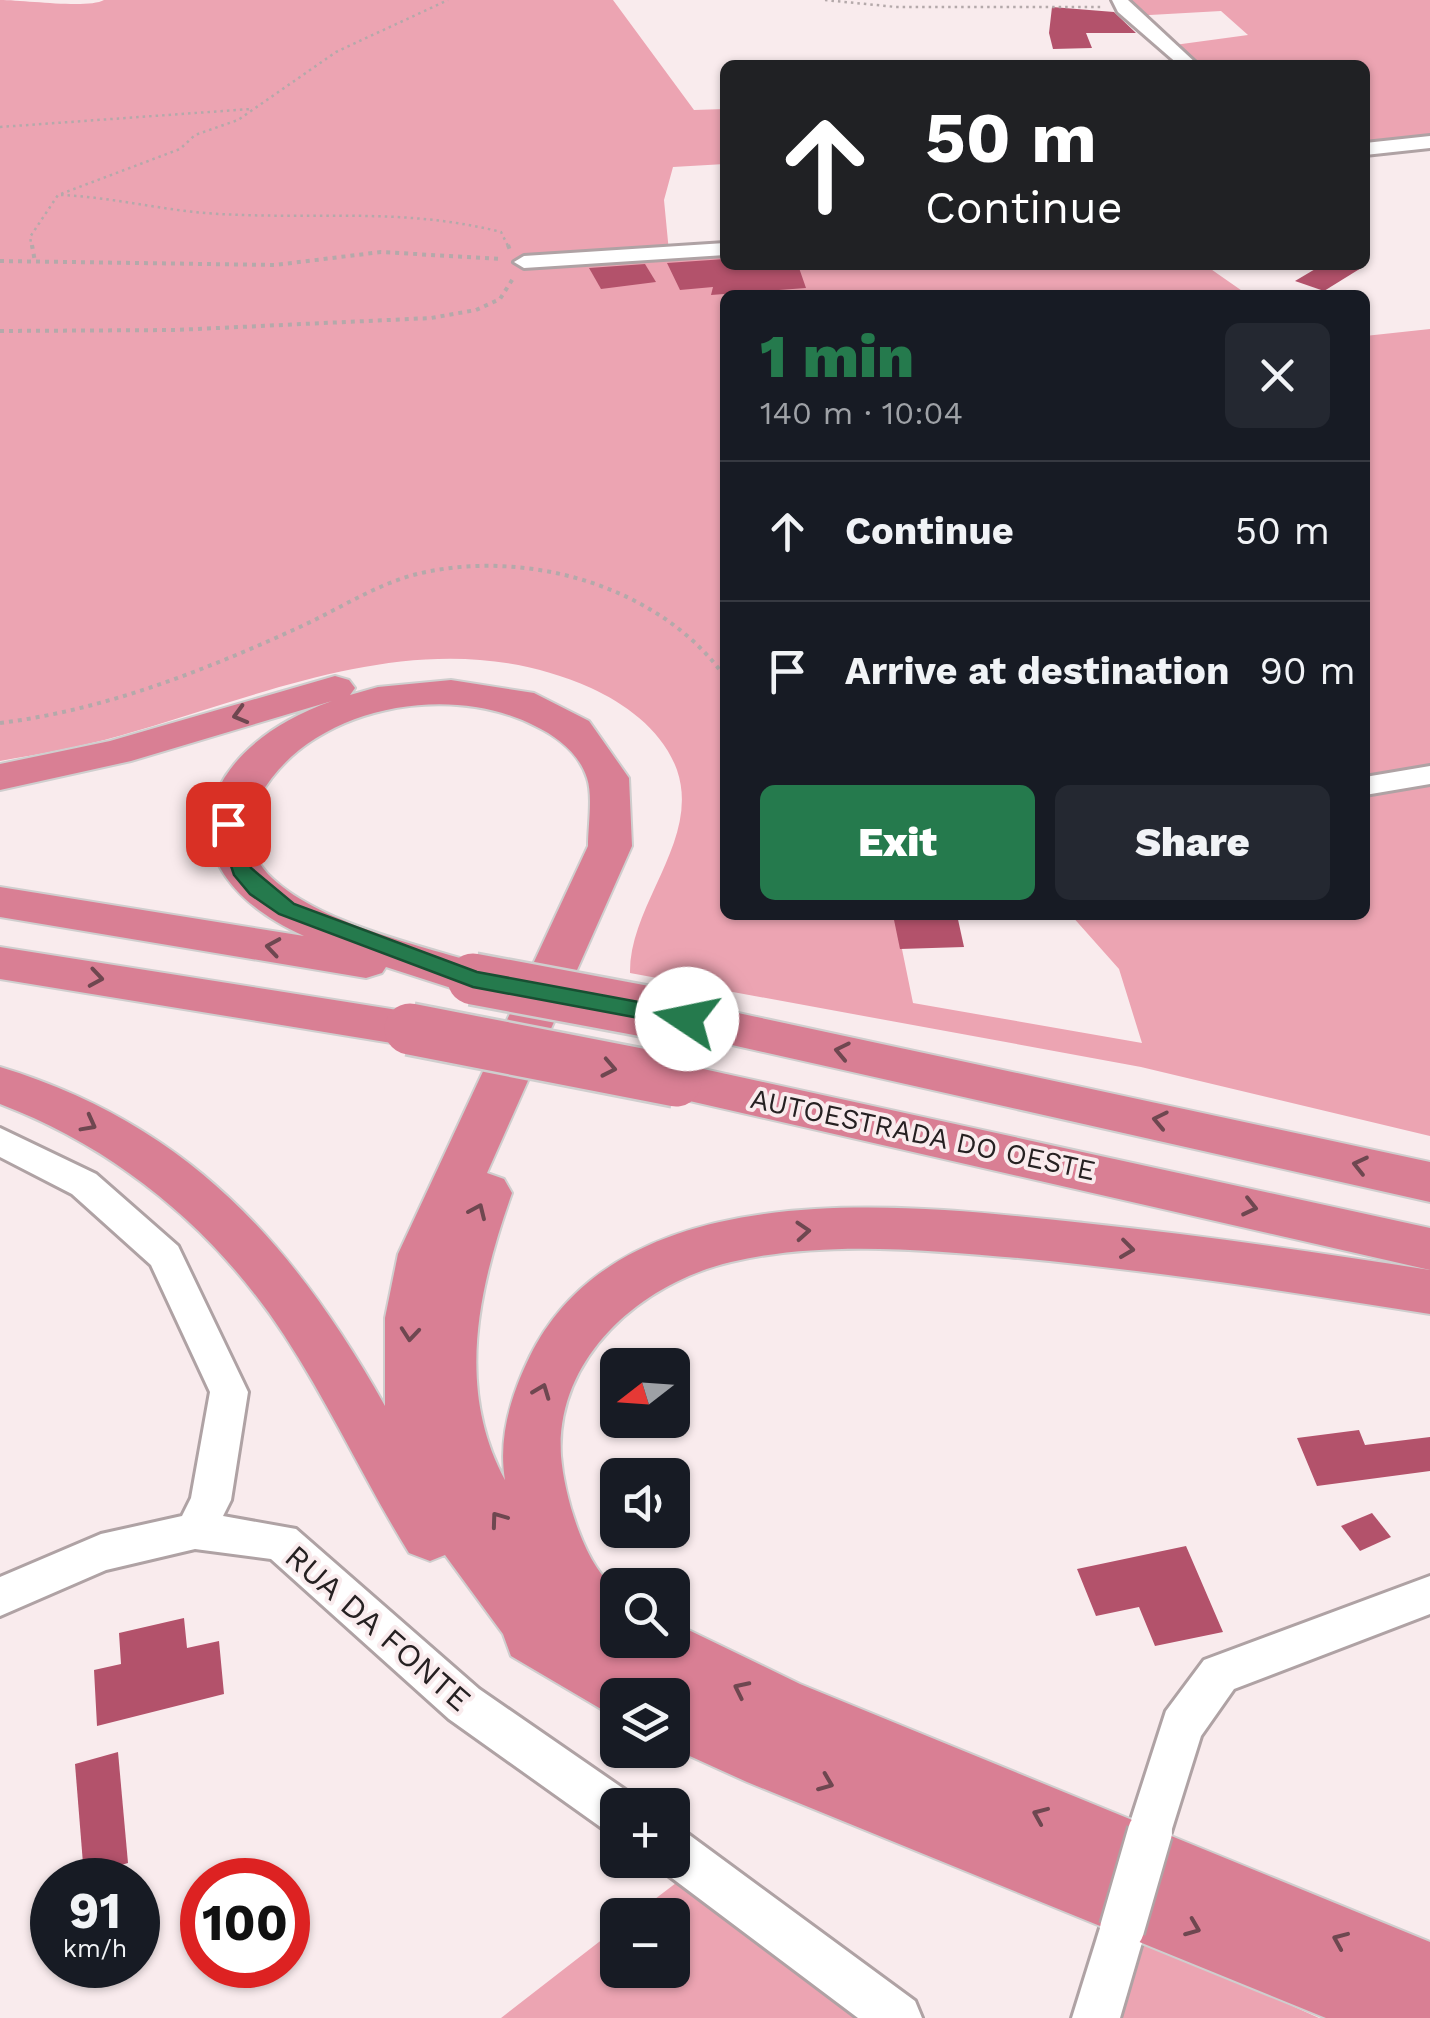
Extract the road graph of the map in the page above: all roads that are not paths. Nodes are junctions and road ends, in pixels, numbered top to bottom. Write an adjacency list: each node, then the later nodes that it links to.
1 (1122, 4): 2 (street)
2 (1184, 60)
3 (1430, 142): 4 (street)
4 (1370, 148)
5 (720, 249): 6 (street)
6 (524, 262)
7 (1430, 775): 9 (street)
8 (0, 776): 22 (highway, one-way to 8)
9 (1370, 785)
10 (0, 902): 12 (highway, one-way to 10)
11 (0, 963): 16 (highway, AUTOESTRADA DO OESTE, one-way to 16, bridge)
12 (473, 979): 15 (highway, one-way to 12, bridge); 23 (highway, one-way to 23)
13 (0, 1085): 24 (highway, one-way to 24)
14 (0, 1141): 18 (street)
15 (1430, 1182)
16 (1430, 1249)
17 (1430, 1292): 21 (highway, one-way to 17)
18 (195, 1531): 20 (street, RUA DA FONTE); 27 (street, RUA DA FONTE)
19 (1430, 1595): 31 (street, bridge)
20 (0, 1597)
21 (600, 1626)
22 (600, 1629)
23 (600, 1630)
24 (600, 1632)
25 (663, 1658): 29 (highway, one-way to 25)
26 (690, 1723): 32 (highway, one-way to 32)
27 (600, 1799)
28 (690, 1863): 30 (street)
29 (1430, 1978)
30 (898, 2018)
31 (1096, 2018)
32 (1414, 2018)

